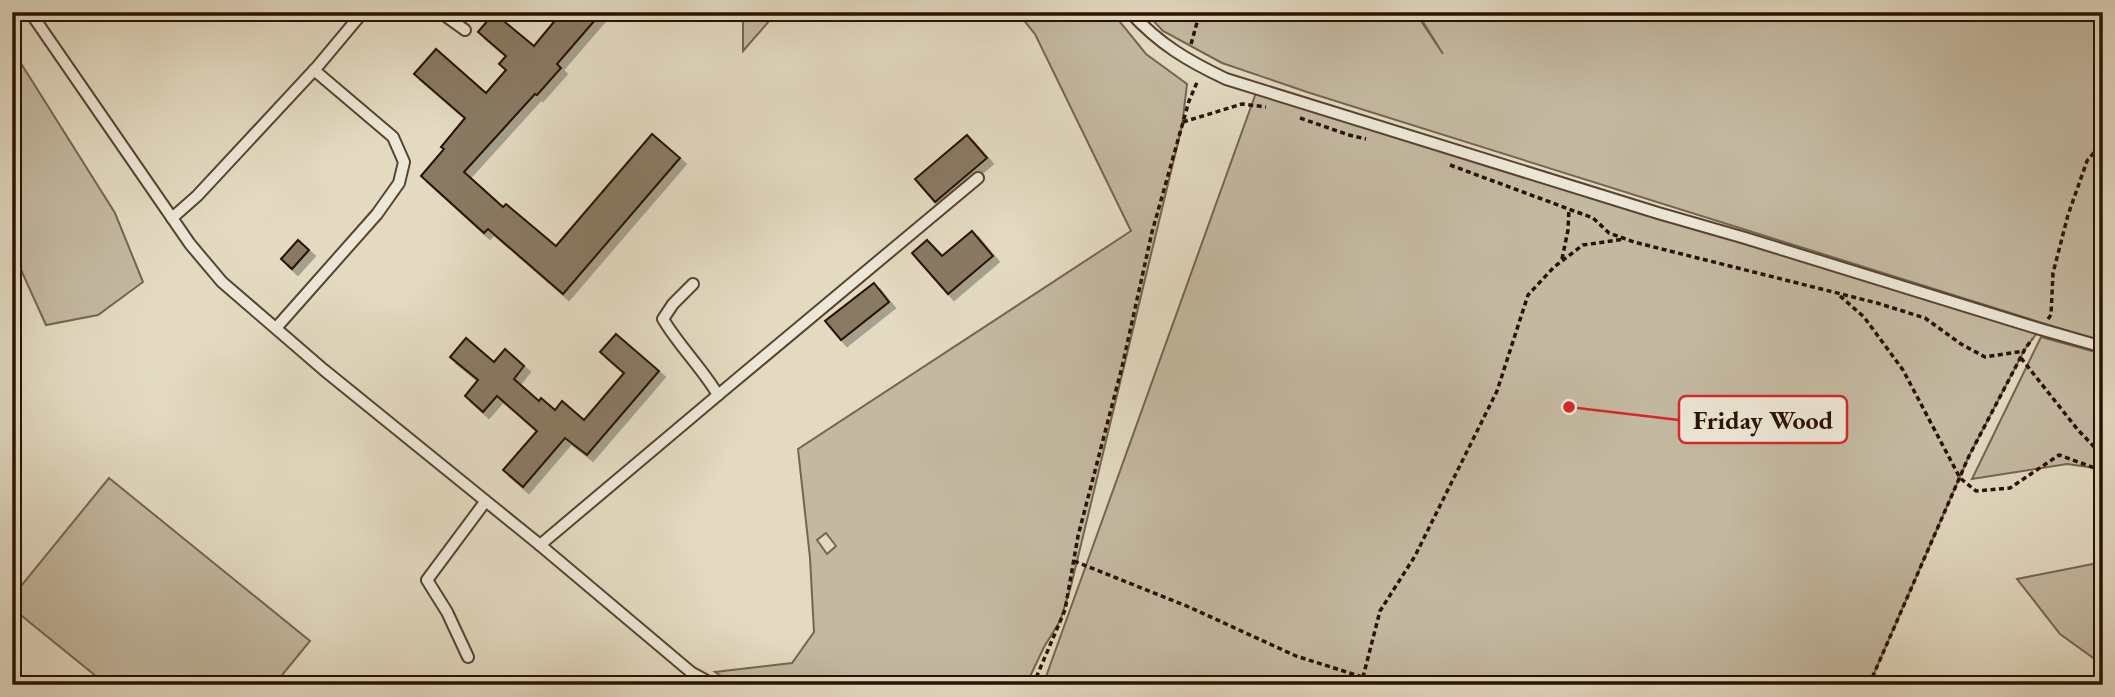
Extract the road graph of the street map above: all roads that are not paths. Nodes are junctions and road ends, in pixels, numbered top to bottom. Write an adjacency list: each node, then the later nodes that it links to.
1 (30, 12): 8 (lane)
2 (363, 12): 6 (lane)
3 (440, 12): 5 (lane)
4 (1130, 12): 11 (lane)
5 (465, 30)
6 (314, 70): 8 (lane); 10 (lane)
7 (978, 178): 12 (lane)
8 (172, 218): 10 (lane)
9 (693, 284): 12 (lane)
10 (276, 328): 13 (lane)
11 (2103, 347)
12 (718, 395): 14 (lane)
13 (485, 502): 14 (lane); 15 (lane)
14 (540, 545): 16 (lane)
15 (468, 657)
16 (714, 685)

